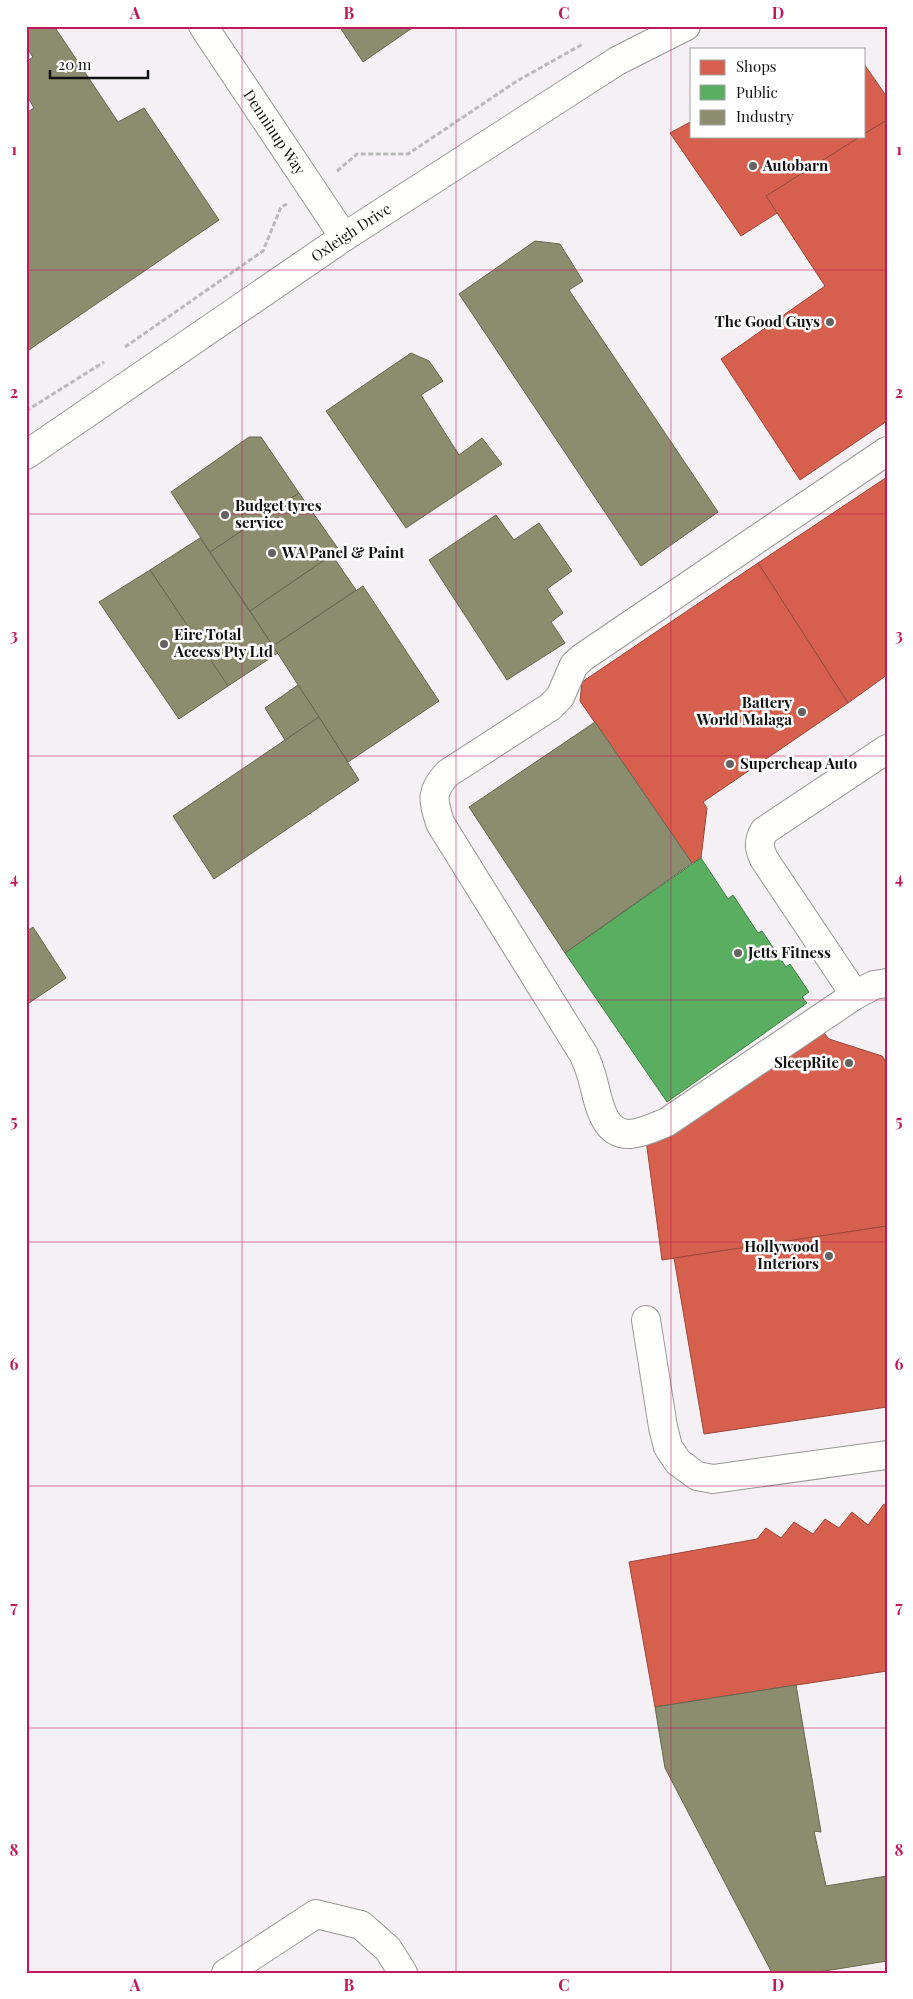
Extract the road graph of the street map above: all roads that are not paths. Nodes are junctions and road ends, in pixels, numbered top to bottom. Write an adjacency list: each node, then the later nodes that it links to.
1 (203, 26): 3 (street, Denninup Way)
2 (686, 26): 3 (street, Oxleigh Drive)
3 (344, 237): 5 (street, Oxleigh Drive)
4 (887, 452): 8 (street)
5 (26, 455)
6 (887, 749): 8 (street)
7 (887, 984): 8 (street)
8 (855, 995)
9 (646, 1320): 10 (street)
10 (887, 1455)
11 (226, 1973): 12 (street)
12 (403, 1973)

